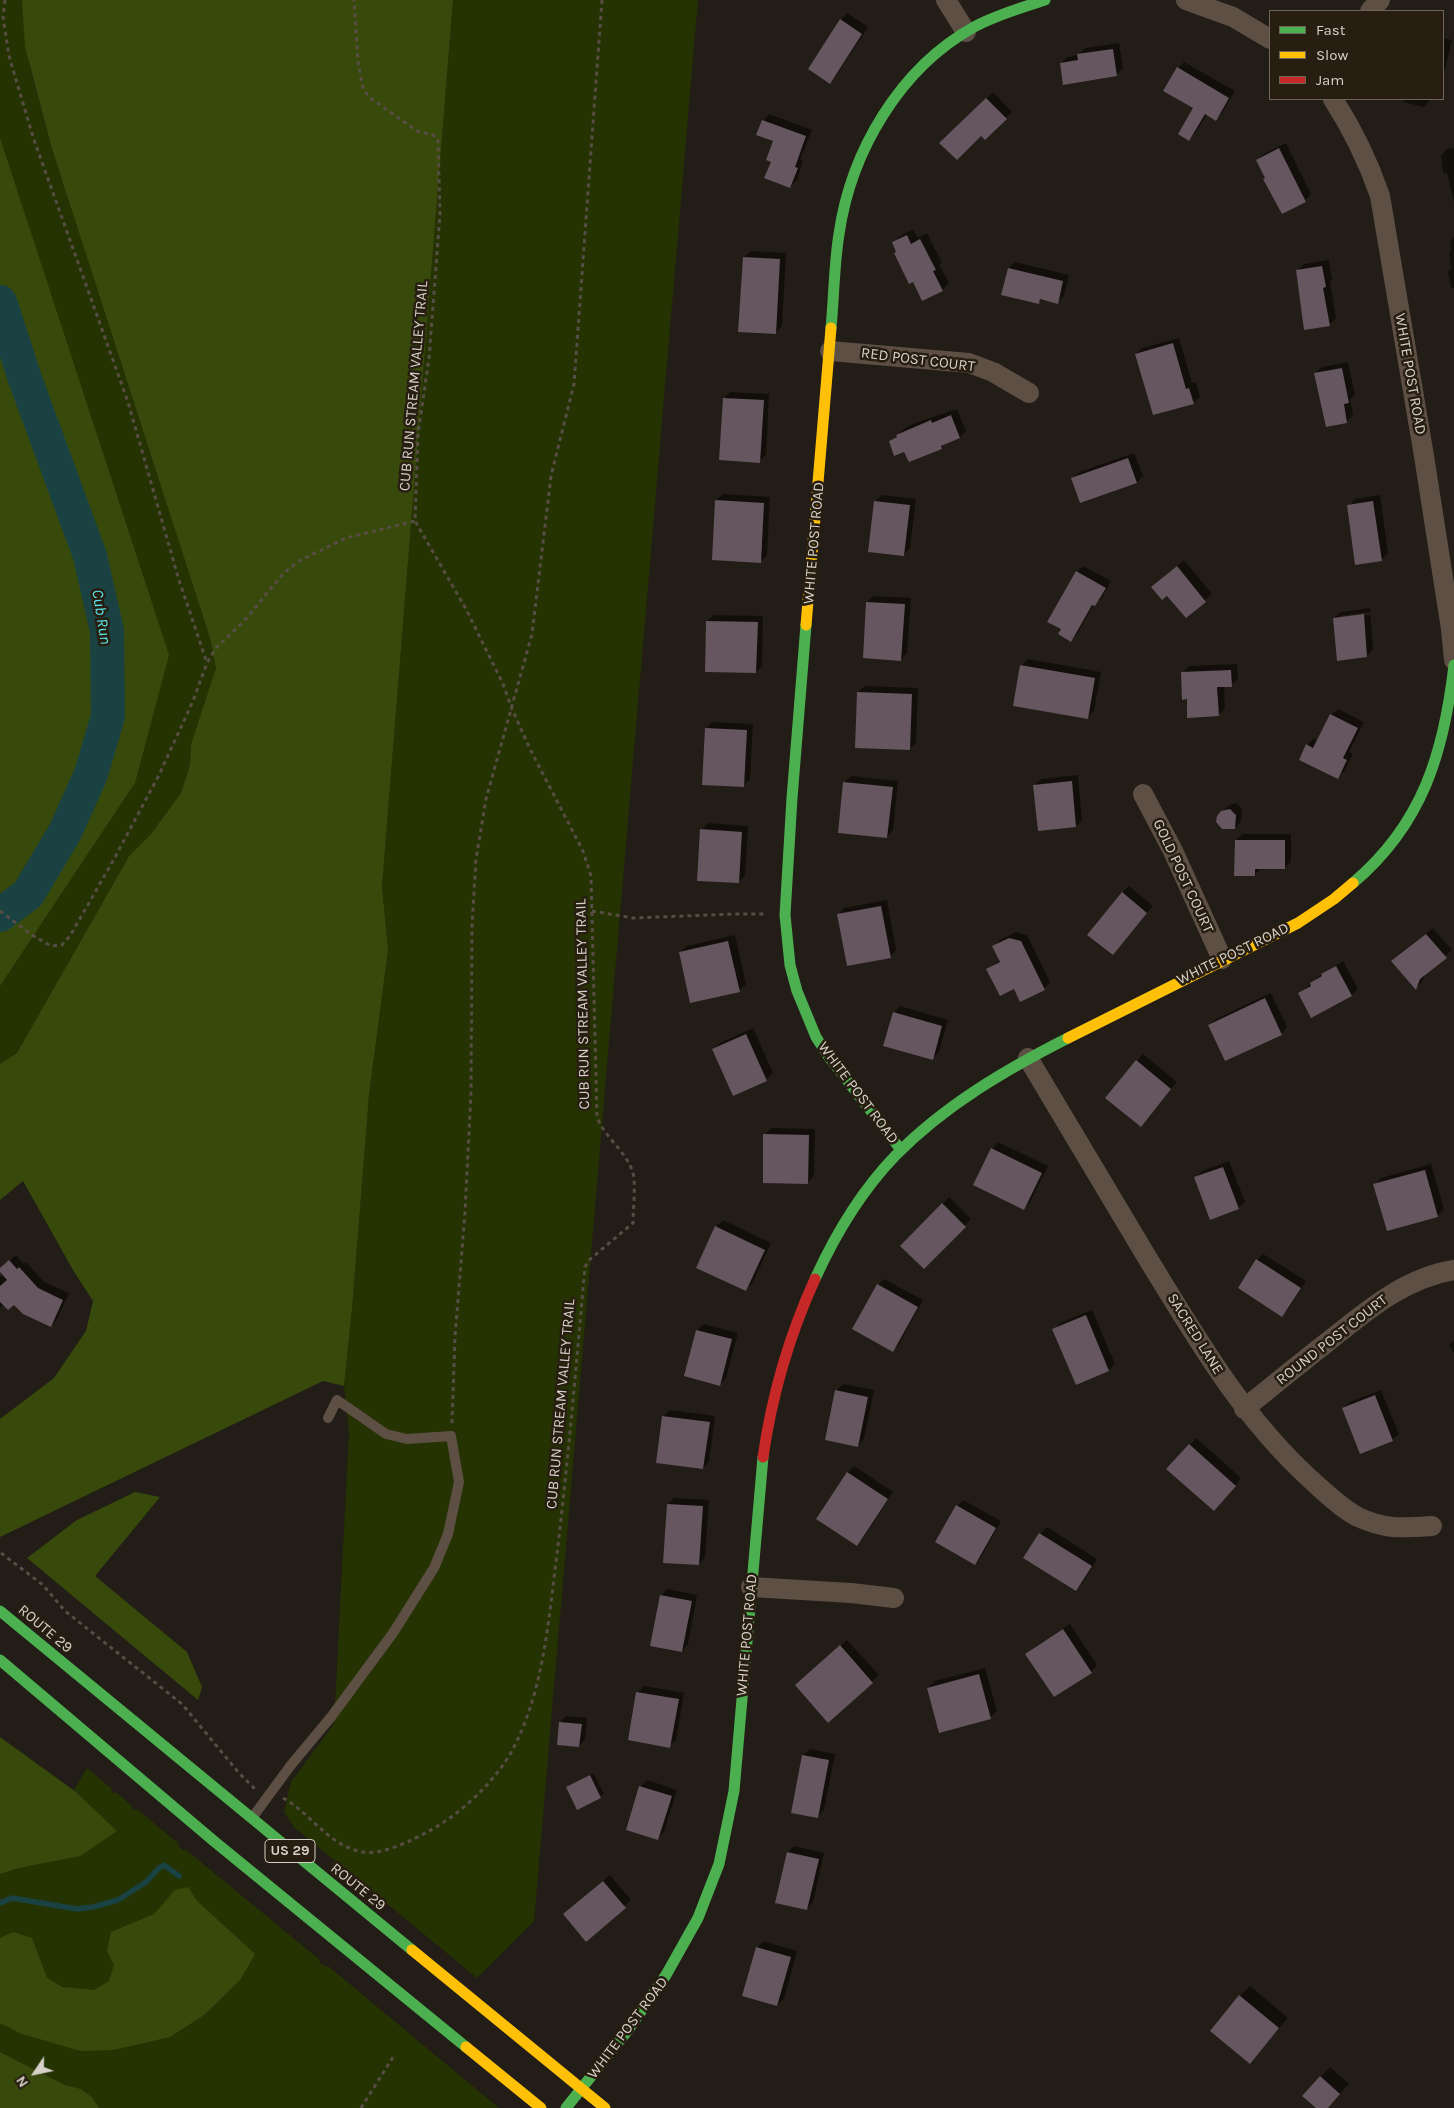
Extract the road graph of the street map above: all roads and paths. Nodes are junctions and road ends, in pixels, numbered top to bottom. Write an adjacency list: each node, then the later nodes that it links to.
1 (5, 0): 16 (path)
2 (354, 0): 14 (path, CUB RUN STREAM VALLEY TRAIL)
3 (602, 0): 18 (path)
4 (946, 0): 9 (street)
5 (1045, 0): 9 (street, WHITE POST ROAD)
6 (1186, 0): 10 (street)
7 (1380, 0): 8 (street)
8 (1371, 10)
9 (966, 32): 12 (street, WHITE POST ROAD)
10 (1269, 39)
11 (1334, 100): 15 (street, WHITE POST ROAD)
12 (830, 350): 13 (street, RED POST COURT); 22 (street, WHITE POST ROAD)
13 (1029, 393)
14 (415, 521): 16 (path); 18 (path, CUB RUN STREAM VALLEY TRAIL)
15 (1454, 660)
16 (207, 663): 20 (path)
17 (1454, 666): 23 (street, WHITE POST ROAD)
18 (512, 709): 21 (path, CUB RUN STREAM VALLEY TRAIL); 29 (path)
19 (1143, 794): 23 (street, GOLD POST COURT)
20 (0, 911)
21 (592, 911): 22 (path); 36 (path, CUB RUN STREAM VALLEY TRAIL)
22 (785, 915): 25 (street, WHITE POST ROAD)
23 (1222, 959): 24 (street, WHITE POST ROAD)
24 (1028, 1058): 25 (street, WHITE POST ROAD); 27 (street, SACRED LANE)
25 (901, 1150): 32 (street, WHITE POST ROAD)
26 (1454, 1270): 27 (street, ROUND POST COURT)
27 (1244, 1409): 30 (street, SACRED LANE)
28 (328, 1418): 29 (lane)
29 (452, 1436): 36 (lane)
30 (1432, 1526)
31 (1, 1553): 36 (path, CUB RUN STREAM VALLEY TRAIL)
32 (751, 1587): 33 (street); 39 (street, WHITE POST ROAD)
33 (894, 1598)
34 (0, 1611): 37 (street, ROUTE 29 / US 29)
35 (0, 1660): 41 (street, US 29)
36 (271, 1792): 37 (lane)
37 (251, 1819): 39 (street, ROUTE 29 / US 29)
38 (395, 2054): 40 (path)
39 (582, 2089): 42 (street, WHITE POST ROAD); 43 (street, ROUTE 29 / US 29)
40 (362, 2108)
41 (541, 2108)
42 (566, 2108)
43 (605, 2108)

